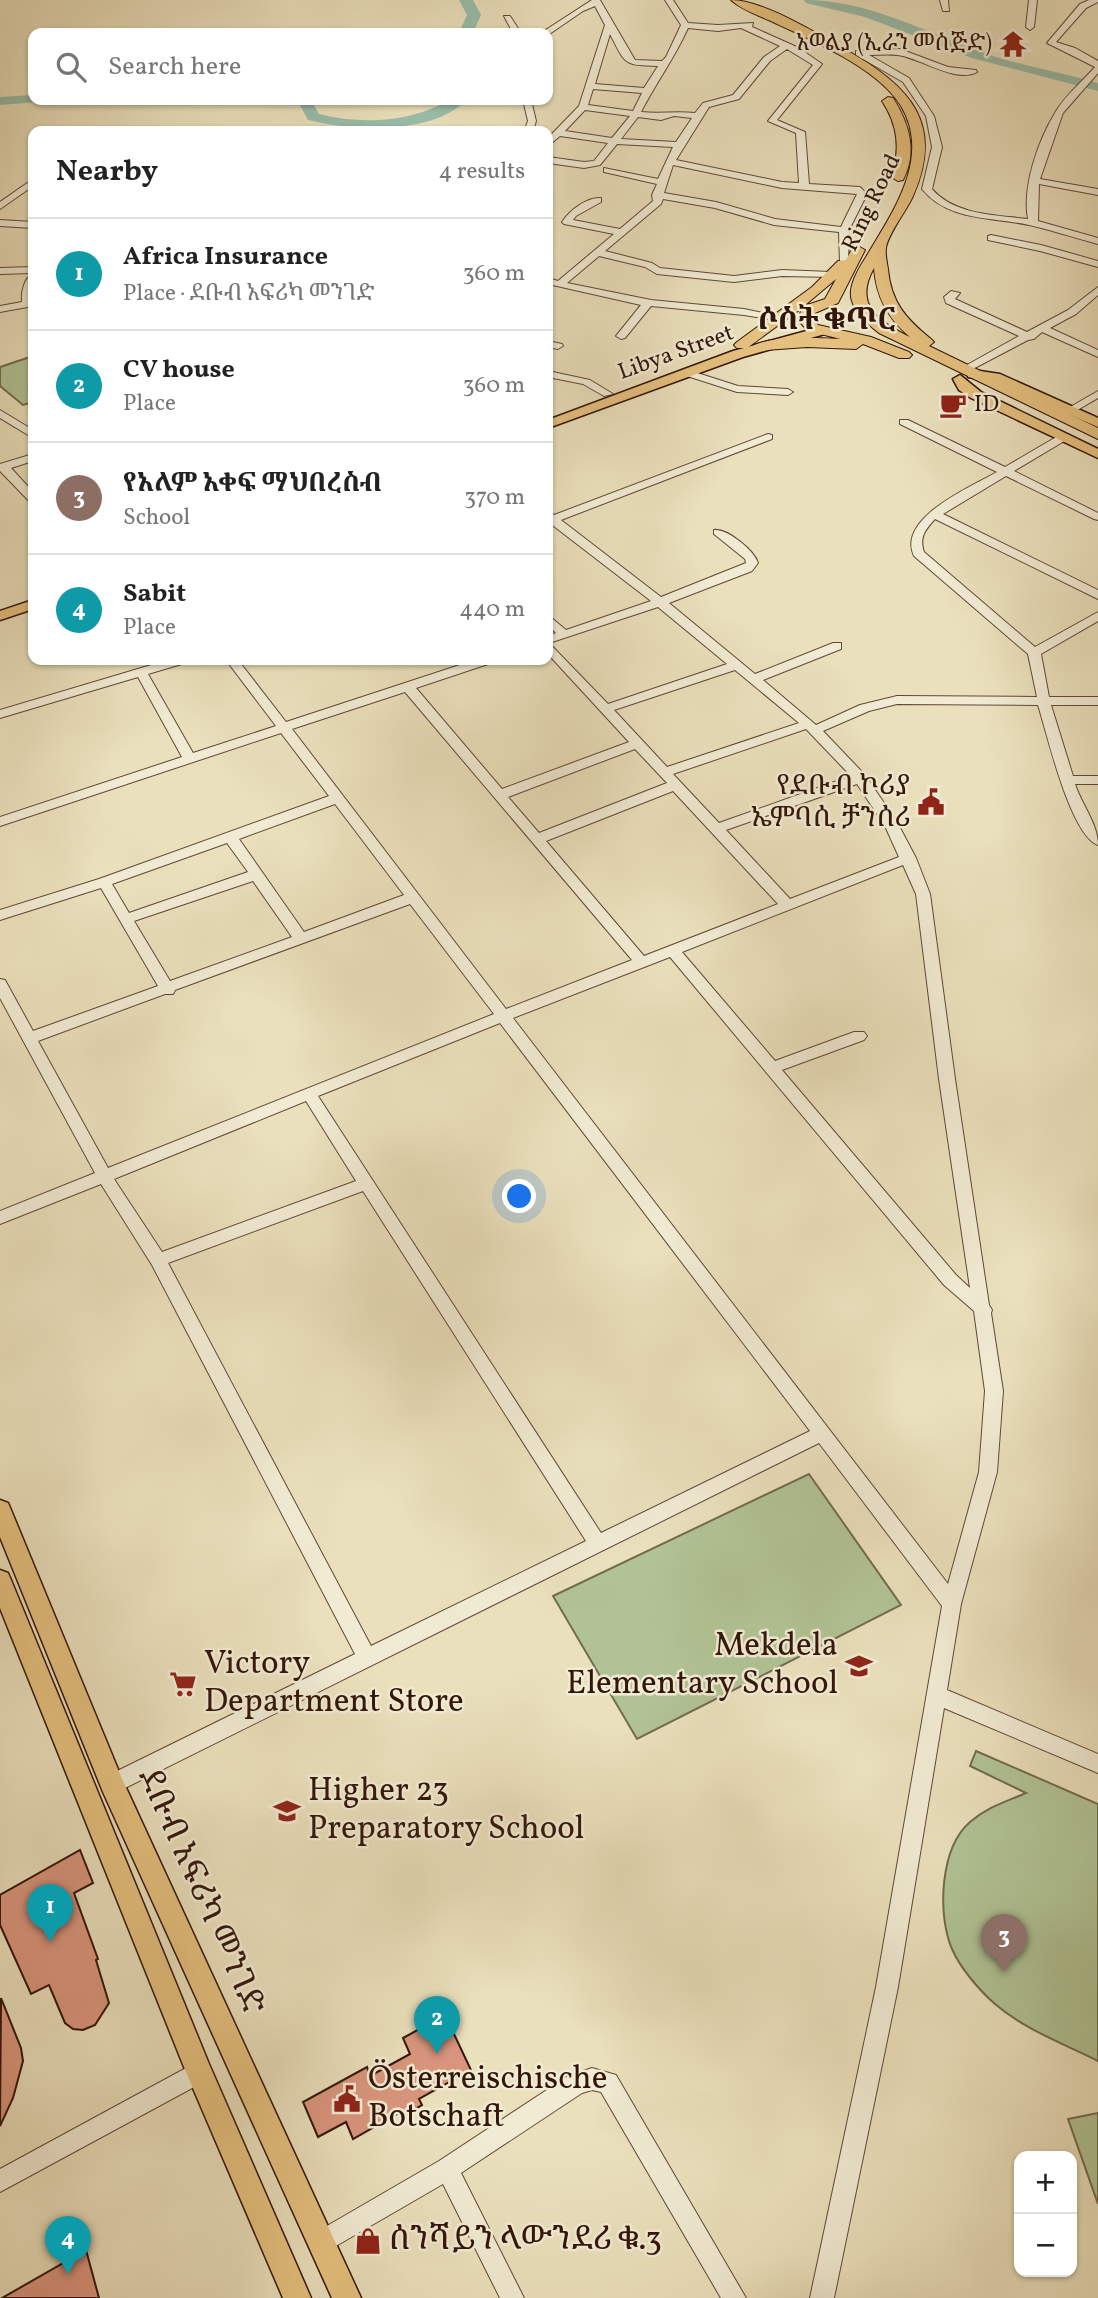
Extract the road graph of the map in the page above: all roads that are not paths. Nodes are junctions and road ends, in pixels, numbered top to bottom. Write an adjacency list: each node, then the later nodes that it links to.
1 (571, 0): 9 (street)
2 (668, 0): 12 (street)
3 (719, 0): 14 (highway, Ring Road)
4 (737, 0): 23 (highway, Ring Road)
5 (1034, 0): 15 (street)
6 (1075, 0): 8 (street)
7 (596, 1): 9 (street); 11 (street)
8 (1094, 3): 20 (street)
9 (583, 8): 17 (street)
10 (507, 18): 16 (street)
11 (609, 25): 19 (street); 22 (street)
12 (685, 25): 13 (street); 19 (street)
13 (740, 25): 14 (street); 18 (street)
14 (766, 25): 41 (highway, Ring Road)
15 (1030, 27)
16 (514, 28)
17 (553, 28)
18 (786, 46): 29 (street); 40 (street)
19 (663, 64): 25 (street)
20 (1098, 67): 38 (street)
21 (973, 72): 24 (street)
22 (589, 86): 25 (street); 27 (street)
23 (891, 86): 24 (street); 54 (highway, Ring Road)
24 (911, 87): 48 (street)
25 (646, 91): 28 (street)
26 (528, 105): 30 (street)
27 (583, 107): 28 (street); 31 (street)
28 (635, 113): 29 (street); 33 (street)
29 (698, 116): 34 (street)
30 (530, 126)
31 (559, 133): 32 (street); 33 (street)
32 (553, 138)
33 (614, 141): 34 (street); 35 (street)
34 (681, 145): 36 (street)
35 (553, 161)
36 (671, 162): 39 (street); 40 (street)
37 (607, 170): 39 (street)
38 (1036, 181): 43 (street); 48 (street)
39 (661, 182): 44 (street)
40 (804, 184): 50 (street)
41 (895, 184)
42 (28, 186): 46 (street)
43 (1098, 192)
44 (657, 195): 50 (street); 51 (street)
45 (598, 200): 51 (street)
46 (0, 206)
47 (0, 223): 49 (street)
48 (1033, 223): 53 (street)
49 (28, 225)
50 (844, 230): 56 (street)
51 (624, 233): 55 (street)
52 (991, 237): 57 (street)
53 (1096, 237)
54 (867, 245): 56 (highway); 67 (highway, Ring Road); 69 (highway, Ring Road); 81 (highway)
55 (600, 253): 60 (street); 62 (street)
56 (845, 262): 60 (highway)
57 (1098, 264)
58 (28, 270): 59 (street)
59 (0, 271)
60 (831, 275): 70 (highway)
61 (553, 282): 62 (street)
62 (560, 284): 66 (street)
63 (1098, 290): 72 (street)
64 (955, 293): 76 (street)
65 (28, 303): 68 (street)
66 (648, 303): 70 (street); 75 (street)
67 (831, 303): 69 (highway); 71 (highway)
68 (0, 309)
69 (866, 315): 74 (highway); 81 (highway)
70 (777, 319): 77 (highway)
71 (805, 320): 73 (highway); 77 (main road, Libya Street)
72 (1043, 329): 76 (street); 79 (street)
73 (821, 331): 74 (highway); 78 (main road, Libya Street)
74 (839, 334): 80 (highway)
75 (621, 336)
76 (1030, 337): 81 (street)
77 (742, 345): 85 (main road, Libya Street)
78 (758, 348): 80 (highway); 82 (main road, Libya Street)
79 (1098, 354)
80 (916, 360): 81 (highway)
81 (963, 372): 87 (main road); 94 (highway); 96 (main road); 97 (highway)
82 (688, 373): 84 (street); 90 (main road, Libya Street)
83 (553, 375): 85 (street)
84 (788, 391)
85 (608, 394): 89 (main road, Libya Street)
86 (1098, 394): 87 (street)
87 (1070, 410): 92 (main road)
88 (0, 413): 93 (street)
89 (553, 417)
90 (553, 417)
91 (904, 422): 101 (street)
92 (1098, 423)
93 (28, 432)
94 (1098, 434)
95 (768, 437): 105 (street)
96 (1062, 438): 98 (main road); 101 (street)
97 (1098, 443)
98 (1098, 454)
99 (28, 459): 100 (street)
100 (2, 467): 102 (street)
101 (1005, 472): 103 (street); 104 (street)
102 (28, 494)
103 (934, 514): 108 (street); 120 (street)
104 (1098, 517)
105 (553, 518)
106 (553, 522): 109 (street)
107 (718, 532): 109 (street)
108 (1098, 595)
109 (660, 602): 116 (street); 124 (street)
110 (28, 606): 112 (main road)
111 (1098, 615): 120 (street)
112 (0, 616)
113 (28, 619): 115 (main road)
114 (553, 624): 116 (street)
115 (0, 629)
116 (564, 634): 117 (street)
117 (553, 638)
118 (837, 646): 126 (street)
119 (553, 653): 130 (street)
120 (1034, 653): 129 (street)
121 (164, 665): 125 (street)
122 (236, 665): 132 (street)
123 (472, 665): 127 (street)
124 (737, 665): 126 (street); 130 (street)
125 (141, 672): 131 (street); 135 (street)
126 (755, 679): 133 (street)
127 (407, 686): 132 (street); 141 (street)
128 (1098, 701): 129 (street)
129 (1044, 702): 133 (street); 139 (street)
130 (604, 709): 134 (street)
131 (0, 714)
132 (284, 727): 135 (street); 142 (street)
133 (812, 727): 136 (street); 137 (street)
134 (638, 744): 136 (street); 141 (street)
135 (190, 759): 143 (street)
136 (664, 773): 140 (street)
137 (860, 778): 144 (street); 148 (street)
138 (1098, 779): 139 (street)
139 (1069, 780): 147 (street)
140 (675, 785): 144 (street); 146 (street)
141 (500, 796): 146 (street)
142 (338, 798): 145 (street); 151 (street)
143 (0, 822)
144 (716, 829): 152 (street)
145 (230, 836): 149 (street); 150 (street)
146 (537, 839): 157 (street)
147 (1098, 840)
148 (909, 858): 152 (street); 169 (street)
149 (258, 874): 154 (street); 155 (street)
150 (104, 882): 153 (street); 154 (street)
151 (414, 897): 155 (street); 160 (street)
152 (787, 905): 156 (street)
153 (0, 915)
154 (126, 919): 159 (street)
155 (300, 938): 159 (street)
156 (673, 951): 157 (street); 163 (street)
157 (642, 963): 160 (street)
158 (0, 984): 162 (street)
159 (168, 989): 162 (street)
160 (505, 1015): 164 (street); 170 (street)
161 (859, 1036): 163 (street)
162 (29, 1039): 165 (street)
163 (770, 1069): 169 (street)
164 (309, 1094): 165 (street); 166 (street)
165 (104, 1176): 167 (street); 168 (street)
166 (368, 1183): 168 (street); 172 (street)
167 (0, 1218)
168 (158, 1260): 176 (street)
169 (984, 1310): 175 (street)
170 (822, 1433): 172 (street); 175 (street)
171 (0, 1510): 173 (main road, ደቡብ አፍሪካ መንገድ)
172 (597, 1543): 176 (street)
173 (33, 1586): 174 (street); 179 (main road, ደቡብ አፍሪካ መንገድ)
174 (3, 1593): 180 (main road)
175 (953, 1604): 177 (street)
176 (368, 1659): 179 (street)
177 (936, 1695): 178 (street); 188 (street)
178 (1098, 1764)
179 (112, 1784): 183 (main road, ደቡብ አፍሪካ መንገድ)
180 (199, 2072): 182 (street); 184 (main road)
181 (447, 2169): 183 (street); 186 (street); 187 (street)
182 (0, 2181)
183 (321, 2242): 185 (main road, ደቡብ አፍሪካ መንገድ)
184 (297, 2298)
185 (347, 2298)
186 (512, 2298)
187 (734, 2298)
188 (822, 2298)

